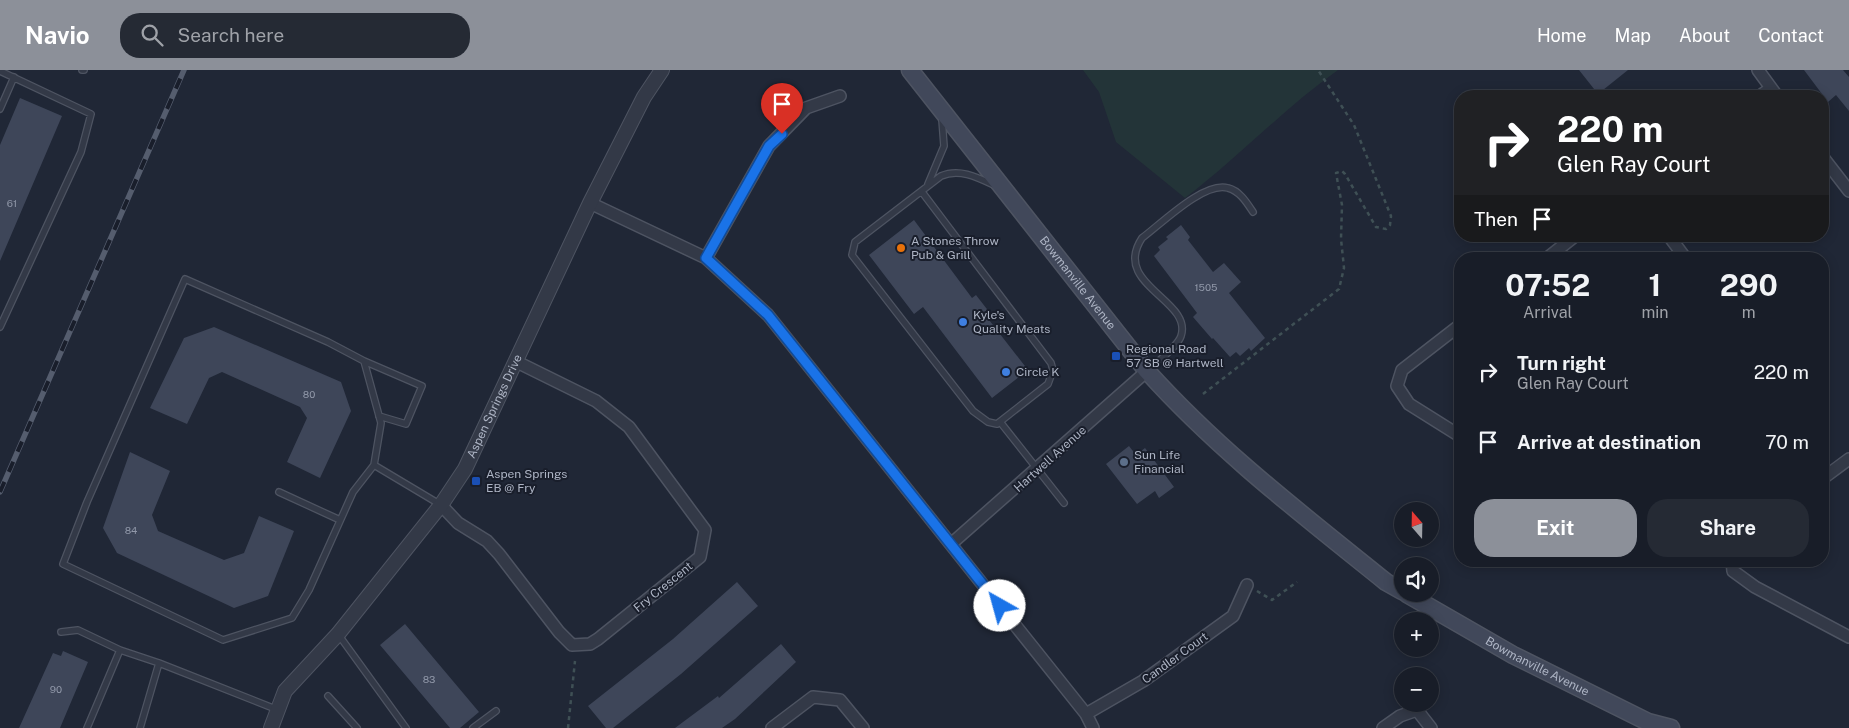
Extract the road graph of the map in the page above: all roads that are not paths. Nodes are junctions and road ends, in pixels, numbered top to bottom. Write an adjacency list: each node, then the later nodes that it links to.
1 (662, 70): 15 (street, Aspen Springs Drive)
2 (910, 70): 8 (main road, Bowmanville Avenue)
3 (1758, 70): 6 (street)
4 (0, 71): 5 (lane)
5 (14, 77): 9 (lane); 20 (lane)
6 (1773, 90)
7 (840, 96): 19 (street)
8 (937, 104): 11 (lane); 12 (main road, Bowmanville Avenue)
9 (0, 109)
10 (1829, 165): 13 (street)
11 (927, 186): 12 (lane); 14 (lane)
12 (1005, 191): 24 (main road, Bowmanville Avenue)
13 (1849, 191)
14 (922, 192): 26 (lane); 26 (lane)
15 (590, 203): 19 (street); 23 (street, Aspen Springs Drive)
16 (1253, 212): 24 (lane)
17 (1567, 242): 18 (street)
18 (1555, 252)
19 (706, 258): 36 (street)
20 (0, 327)
21 (1454, 330): 27 (street)
22 (364, 361): 25 (lane); 25 (lane); 35 (lane)
23 (517, 362): 34 (street, Aspen Springs Drive); 34 (street, Fry Crescent)
24 (1147, 371): 30 (street, Hartwell Avenue); 39 (main road, Bowmanville Avenue)
25 (379, 416): 29 (lane)
26 (1001, 423): 30 (lane)
27 (1454, 432)
28 (1849, 460): 31 (street)
29 (374, 464): 34 (lane); 35 (lane)
30 (1039, 468): 33 (lane); 36 (street, Hartwell Avenue)
31 (1829, 474)
32 (279, 492): 35 (lane)
33 (1064, 504)
34 (441, 505): 42 (street, Aspen Springs Drive)
35 (340, 520)
36 (951, 544): 49 (street)
37 (1733, 567): 43 (street)
38 (1247, 585): 49 (street, Candler Court)
39 (1394, 586)
40 (1421, 602): 61 (main road, Bowmanville Avenue)
41 (61, 632): 44 (lane)
42 (338, 634): 47 (street, Aspen Springs Drive); 54 (lane)
43 (1849, 637)
44 (120, 650): 45 (lane); 50 (lane)
45 (159, 663): 47 (lane); 51 (lane)
46 (328, 696): 53 (lane)
47 (278, 710): 52 (street, Aspen Springs Drive)
48 (496, 711): 55 (lane)
49 (1086, 714): 58 (street)
50 (87, 728)
51 (140, 728)
52 (271, 728)
53 (357, 728)
54 (406, 728)
55 (473, 728)
56 (772, 728): 57 (street)
57 (862, 728)
58 (1093, 728)
59 (1383, 728): 60 (street)
60 (1431, 728)
61 (1671, 728)

